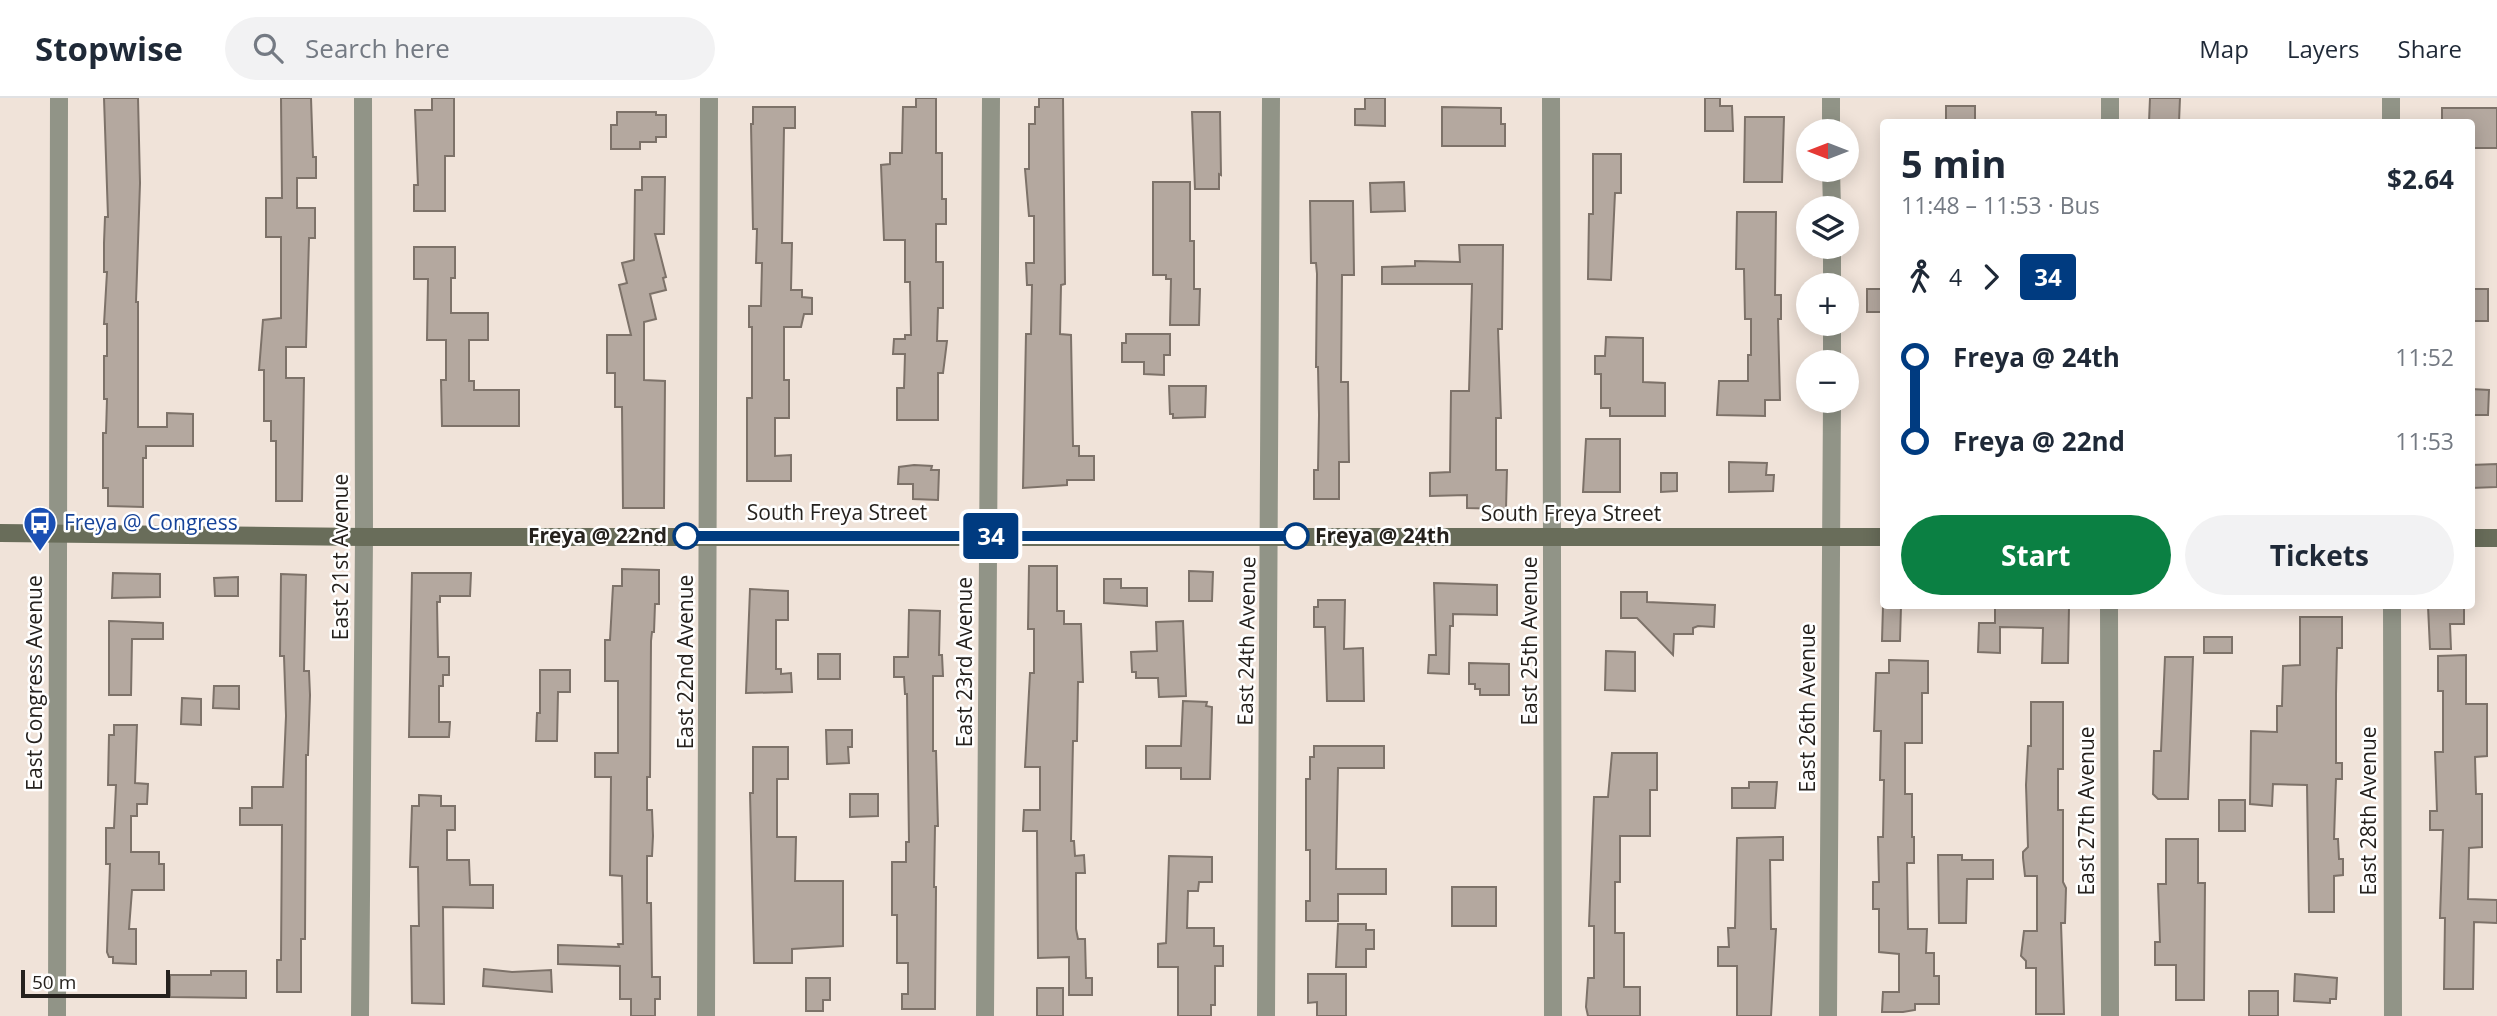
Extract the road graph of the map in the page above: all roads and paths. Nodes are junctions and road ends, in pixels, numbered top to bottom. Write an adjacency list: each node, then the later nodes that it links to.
1 (59, 98): 15 (street, East Congress Avenue)
2 (363, 98): 20 (street, East 21st Avenue)
3 (709, 98): 16 (street, East 22nd Avenue)
4 (991, 98): 17 (street, East 23rd Avenue)
5 (1271, 98): 18 (street, East 24th Avenue)
6 (1551, 98): 21 (street, East 25th Avenue)
7 (1831, 98): 10 (street)
8 (2110, 98): 11 (street)
9 (2391, 98): 12 (street)
10 (1831, 119)
11 (2110, 119)
12 (2391, 119)
13 (1832, 413): 19 (street, East 26th Avenue)
14 (0, 534): 15 (main road, South Freya Street)
15 (58, 534): 20 (main road, South Freya Street); 27 (street, East Congress Avenue)
16 (709, 536): 17 (main road, South Freya Street); 20 (main road, South Freya Street); 29 (street, East 22nd Avenue)
17 (988, 536): 18 (main road, South Freya Street); 30 (street, East 23rd Avenue)
18 (1270, 536): 21 (main road, South Freya Street); 31 (street, East 24th Avenue)
19 (1832, 536): 21 (main road, South Freya Street); 22 (main road, South Freya Street); 33 (street, East 26th Avenue)
20 (364, 537): 28 (street, East 21st Avenue)
21 (1553, 537): 32 (street, East 25th Avenue)
22 (1880, 537)
23 (2475, 538): 24 (main road)
24 (2497, 538)
25 (2109, 609): 34 (street, East 27th Avenue)
26 (2392, 609): 35 (street, East 28th Avenue)
27 (57, 1016)
28 (359, 1016)
29 (706, 1016)
30 (985, 1016)
31 (1266, 1016)
32 (1553, 1016)
33 (1828, 1016)
34 (2110, 1016)
35 (2393, 1016)

